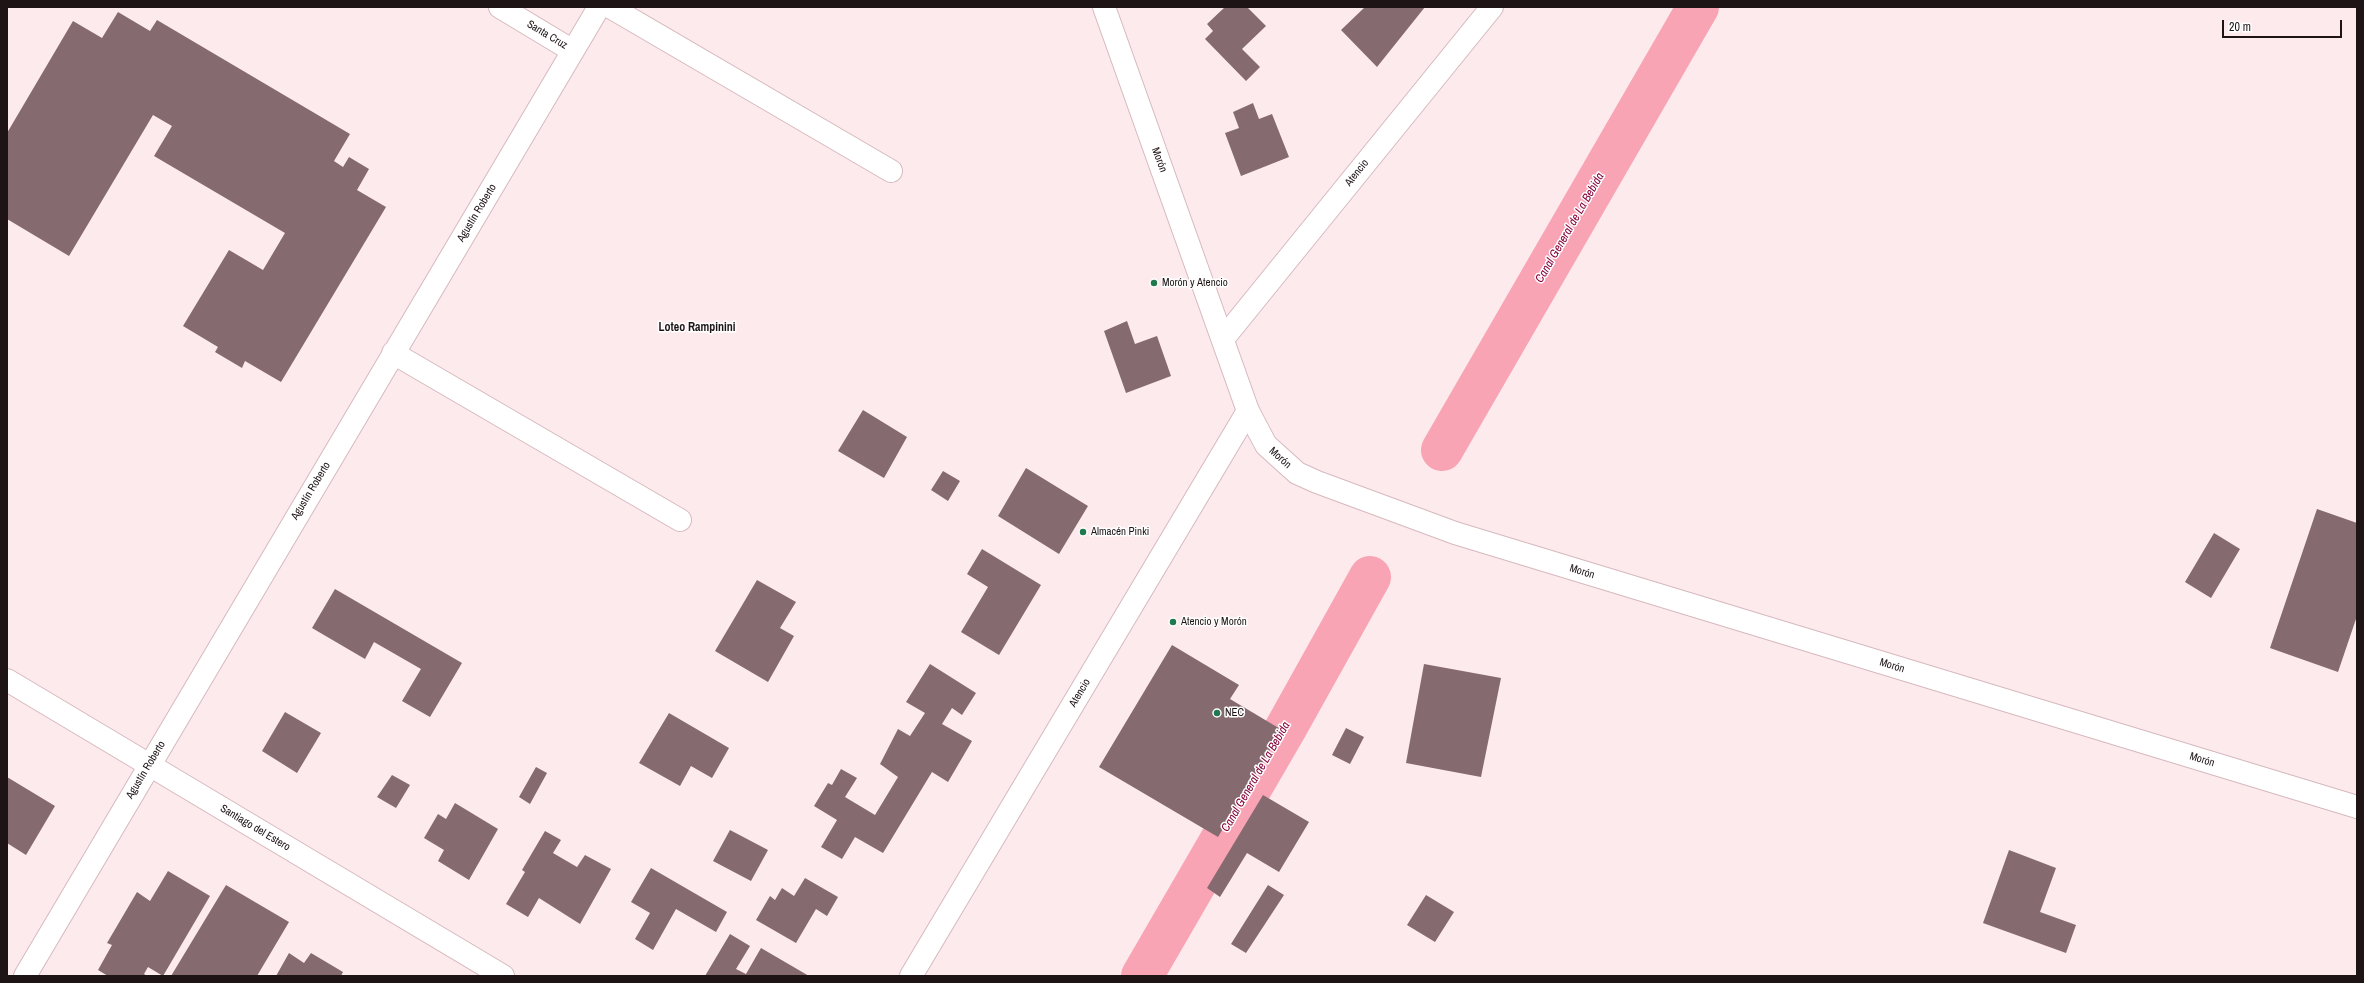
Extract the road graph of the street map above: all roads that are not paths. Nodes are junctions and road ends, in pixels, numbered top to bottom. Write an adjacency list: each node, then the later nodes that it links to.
1 (500, 7): 6 (street, Santa Cruz)
2 (599, 7): 6 (street, Agustín Roberto)
3 (610, 7): 7 (street)
4 (1492, 7): 8 (street, Atencio)
5 (1110, 11): 8 (street, Morón)
6 (573, 51): 9 (street, Agustín Roberto)
7 (891, 171)
8 (1222, 339): 10 (street, Morón)
9 (393, 353): 11 (street); 13 (street, Agustín Roberto)
10 (1248, 411): 14 (street, Morón); 17 (street, Atencio)
11 (680, 520)
12 (7, 680): 13 (street, Santiago del Estero)
13 (149, 765): 15 (street, Agustín Roberto); 16 (street, Santiago del Estero)
14 (2357, 807)
15 (24, 976)
16 (503, 976)
17 (911, 976)

